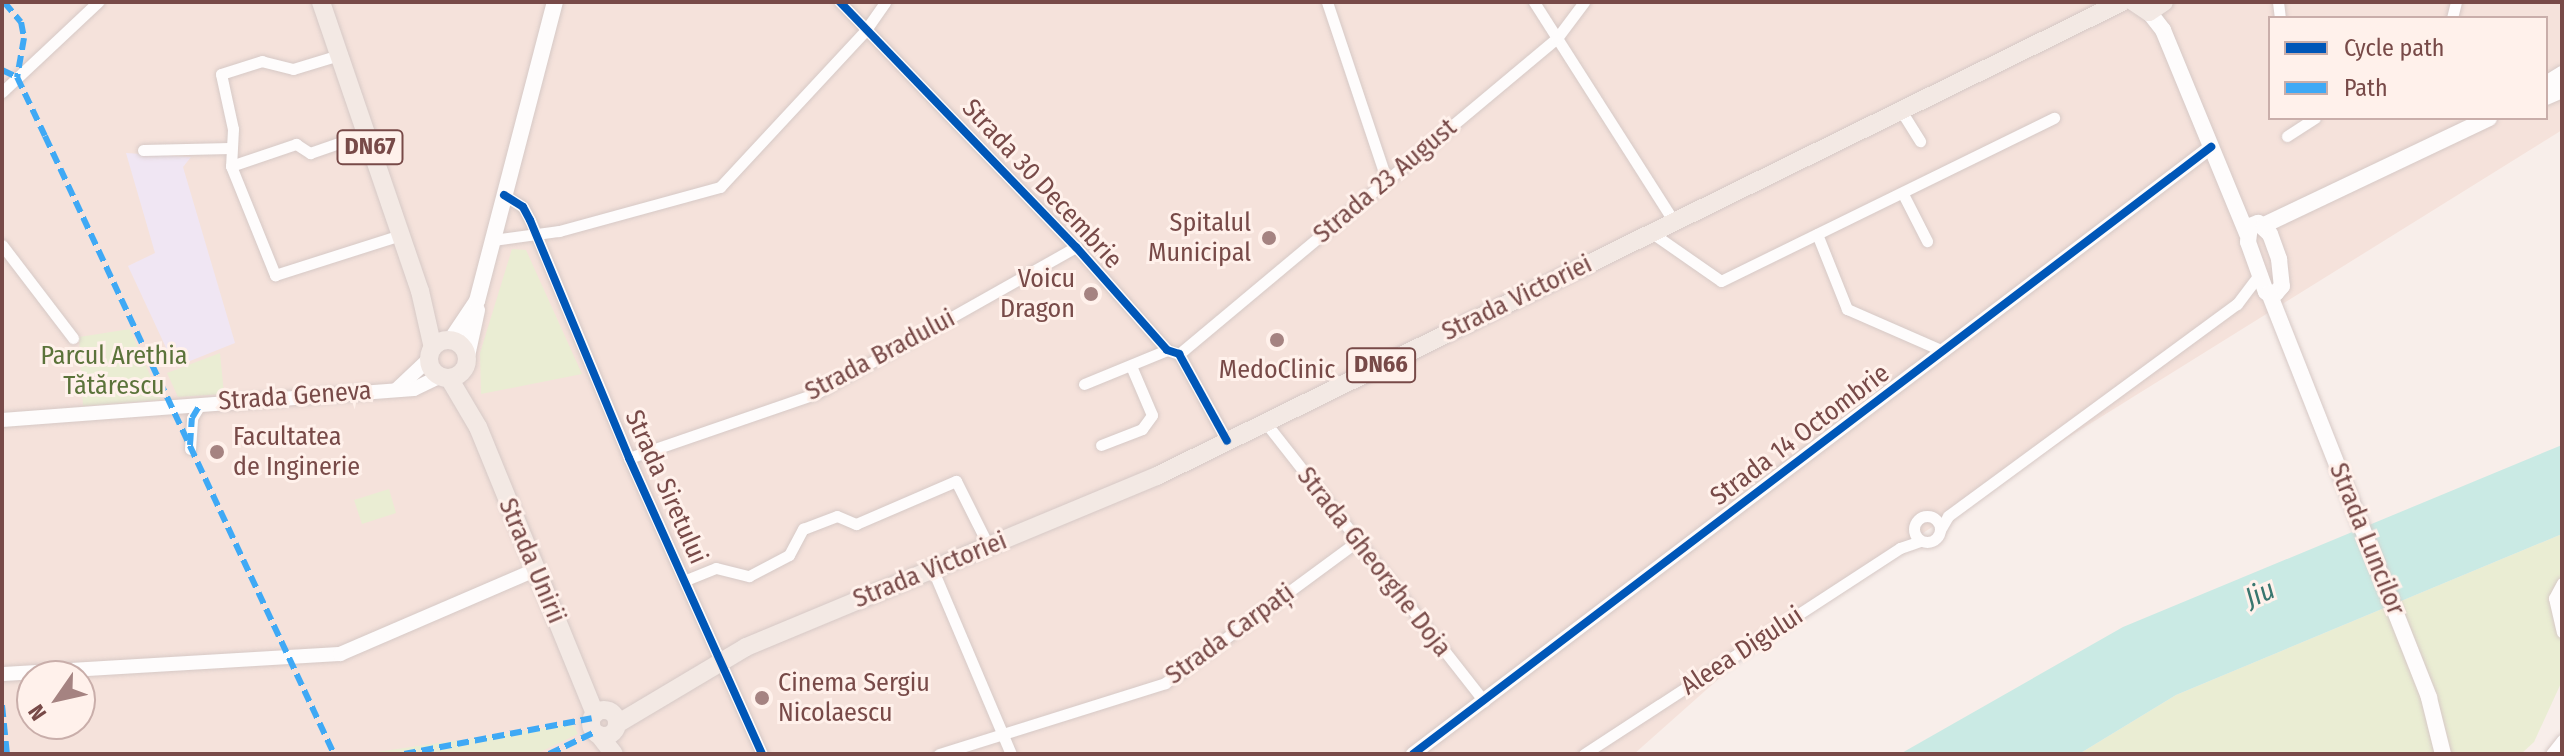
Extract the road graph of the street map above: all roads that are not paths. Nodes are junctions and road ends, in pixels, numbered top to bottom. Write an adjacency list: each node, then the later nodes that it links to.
1 (98, 2): 13 (street)
2 (321, 2): 12 (main road, Strada Unirii / DN67)
3 (555, 2): 27 (main road)
4 (840, 2): 10 (street, Strada 30 Decembrie)
5 (885, 2): 10 (street)
6 (1327, 2): 25 (street)
7 (1534, 2): 11 (street)
8 (1584, 2): 11 (street, Strada 23 August)
9 (2140, 5): 14 (main road, Strada Victoriei / DN66); 21 (main road)
10 (865, 31): 34 (street); 39 (street, Strada 30 Decembrie)
11 (1557, 38): 25 (street, Strada 23 August); 29 (street)
12 (339, 55): 18 (main road, Strada Unirii / DN67); 22 (street)
13 (2, 92)
14 (1900, 109): 20 (street); 29 (main road, Strada Victoriei / DN66)
15 (2054, 118): 26 (street)
16 (2312, 120): 19 (street)
17 (2485, 120): 28 (main road)
18 (365, 134): 24 (street); 33 (main road, Strada Unirii / DN67)
19 (2287, 136)
20 (1920, 141)
21 (2211, 147): 30 (main road); 46 (street, Strada 14 Octombrie)
22 (230, 148): 23 (street); 24 (street)
23 (143, 150)
24 (231, 166): 33 (street)
25 (1386, 178): 47 (street, Strada 23 August)
26 (1903, 194): 32 (street); 36 (street)
27 (504, 195): 34 (street, Strada Siretului); 35 (main road)
28 (2290, 212): 30 (main road); 37 (main road)
29 (1674, 222): 31 (main road, Strada Victoriei / DN66)
30 (2255, 227): 37 (main road); 40 (main road)
31 (1652, 233): 32 (street); 54 (main road, Strada Victoriei / DN66)
32 (1817, 234): 46 (street)
33 (400, 235): 45 (main road, Strada Unirii / DN67)
34 (536, 236): 35 (street); 58 (street, Strada Siretului)
35 (493, 240): 42 (main road)
36 (1927, 241)
37 (2274, 244): 41 (main road)
38 (2, 245): 44 (street)
39 (1076, 247): 47 (street, Strada 30 Decembrie); 58 (street, Strada Bradului)
40 (2259, 275): 41 (main road); 43 (street)
41 (2272, 290): 43 (street); 85 (main road, Strada Luncilor)
42 (477, 301): 45 (main road); 49 (main road)
43 (2237, 304): 60 (street)
44 (73, 338)
45 (440, 347): 49 (main road, Strada Unirii); 49 (main road, Strada Unirii); 51 (street, Strada Geneva)
46 (1943, 351): 74 (street, Strada 14 Octombrie)
47 (1173, 352): 48 (street, Strada 23 August); 55 (street, Strada 30 Decembrie)
48 (1131, 366): 50 (street, Strada 23 August); 56 (street)
49 (455, 370): 51 (street, Strada Geneva); 68 (main road, Strada Unirii)
50 (1084, 384)
51 (397, 389): 52 (street, Strada Geneva)
52 (201, 403): 53 (street, Strada Geneva); 57 (street)
53 (2, 420)
54 (1265, 422): 55 (main road, Strada Victoriei / DN66); 64 (street, Strada Gheorghe Doja)
55 (1227, 441): 65 (main road, Strada Victoriei / DN66)
56 (1101, 445)
57 (190, 449)
58 (629, 458): 69 (street, Strada Siretului)
59 (1927, 516): 60 (street); 61 (street, Aleea Digului); 62 (street)
60 (1948, 516): 62 (street)
61 (1913, 529): 63 (street); 66 (street, Aleea Digului)
62 (1940, 530): 63 (street, Aleea Digului)
63 (1920, 541): 66 (street, Aleea Digului)
64 (1356, 542): 74 (street, Strada Gheorghe Doja); 76 (street, Strada Carpați)
65 (988, 545): 67 (main road, Strada Victoriei / DN66); 69 (street)
66 (1900, 548): 84 (street, Aleea Digului)
67 (932, 568): 72 (main road, Strada Victoriei / DN66); 76 (street)
68 (533, 571): 73 (street); 75 (main road, Strada Unirii)
69 (686, 580): 72 (street, Strada Siretului)
70 (2562, 583): 71 (street)
71 (2562, 632)
72 (722, 661): 75 (main road, Strada Victoriei / DN66); 80 (street, Strada Siretului)
73 (2, 674)
74 (1484, 701): 83 (street, Strada 14 Octombrie)
75 (607, 721): 78 (main road, Strada Unirii); 79 (main road, Strada Unirii)
76 (1002, 731): 81 (street, Strada Carpați); 82 (street)
77 (2562, 740): 86 (street)
78 (614, 754)
79 (622, 754)
80 (762, 754)
81 (939, 754)
82 (1011, 754)
83 (1413, 754)
84 (1584, 754)
85 (2443, 754)
86 (2551, 754)

